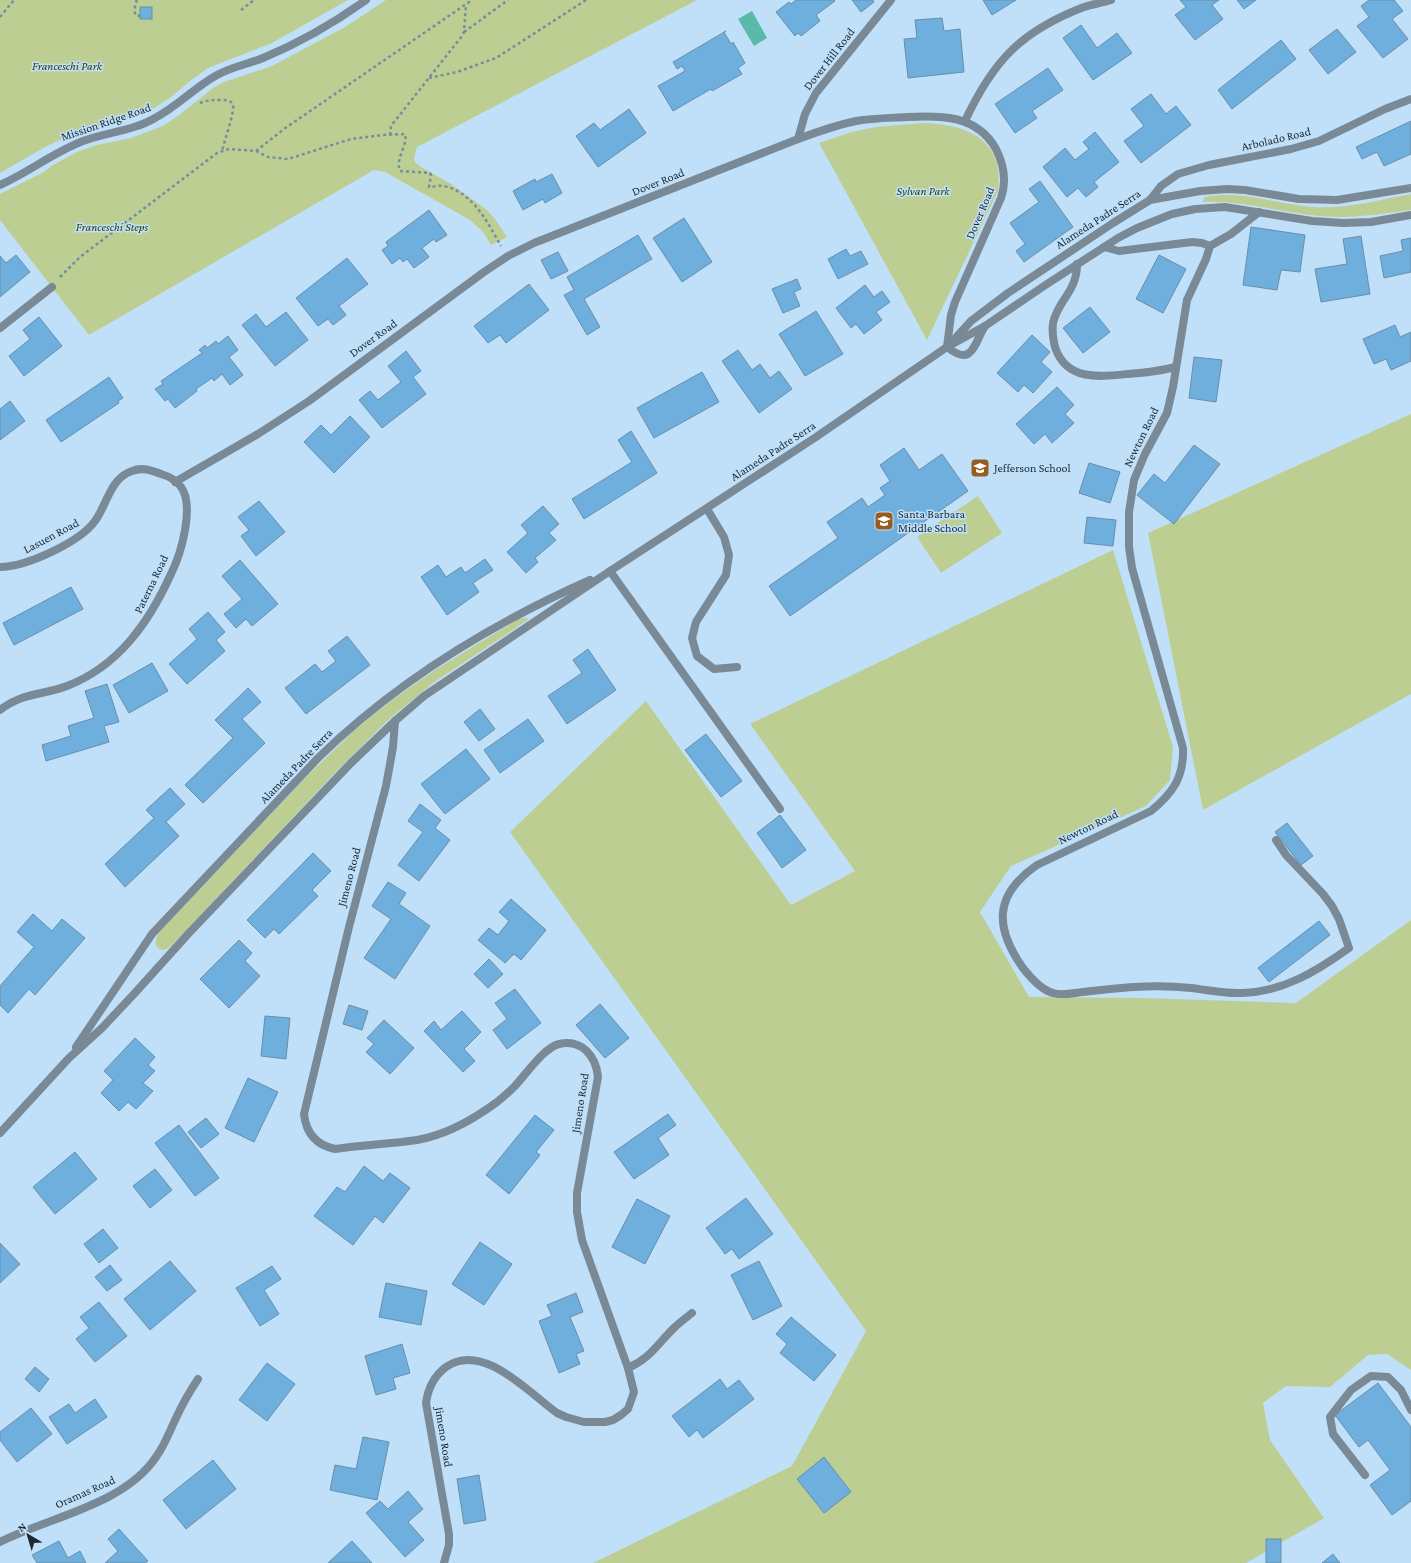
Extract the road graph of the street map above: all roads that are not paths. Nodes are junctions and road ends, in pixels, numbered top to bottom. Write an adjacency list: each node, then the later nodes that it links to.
1 (366, 0): 7 (street, Mission Ridge Road)
2 (891, 0): 6 (street, Dover Hill Road)
3 (1111, 0): 5 (street)
4 (1411, 99): 9 (street, Arbolado Road)
5 (965, 121): 6 (street, Dover Road); 18 (street, Dover Road)
6 (798, 139): 20 (street, Dover Road)
7 (0, 185)
8 (1411, 188): 9 (street, Alameda Padre Serra)
9 (1150, 200): 18 (street, Alameda Padre Serra)
10 (1259, 212): 11 (street, Alameda Padre Serra); 12 (street); 13 (street, Alameda Padre Serra)
11 (1411, 215)
12 (1210, 246): 13 (street); 19 (street, Newton Road)
13 (1104, 247): 14 (street, Alameda Padre Serra)
14 (1077, 264): 16 (street, Alameda Padre Serra); 19 (street)
15 (52, 287): 17 (street)
16 (985, 326): 18 (street, Alameda Padre Serra); 18 (street)
17 (0, 328)
18 (947, 347): 21 (street, Alameda Padre Serra)
19 (1176, 367): 28 (street, Newton Road)
20 (175, 482): 22 (street, Lasuen Road); 25 (street, Paterna Road)
21 (707, 509): 23 (street, Alameda Padre Serra); 24 (street)
22 (0, 567)
23 (610, 571): 26 (street, Alameda Padre Serra); 27 (street); 29 (street, Alameda Padre Serra)
24 (737, 667)
25 (0, 710)
26 (395, 721): 29 (street, Alameda Padre Serra); 32 (street, Jimeno Road)
27 (780, 809)
28 (1276, 840)
29 (70, 1058): 30 (street, Alameda Padre Serra)
30 (0, 1133)
31 (692, 1313): 32 (street)
32 (628, 1368): 37 (street, Jimeno Road)
33 (198, 1379): 36 (street, Oramas Road)
34 (1411, 1410): 35 (street)
35 (1366, 1475)
36 (0, 1542)
37 (444, 1563)

